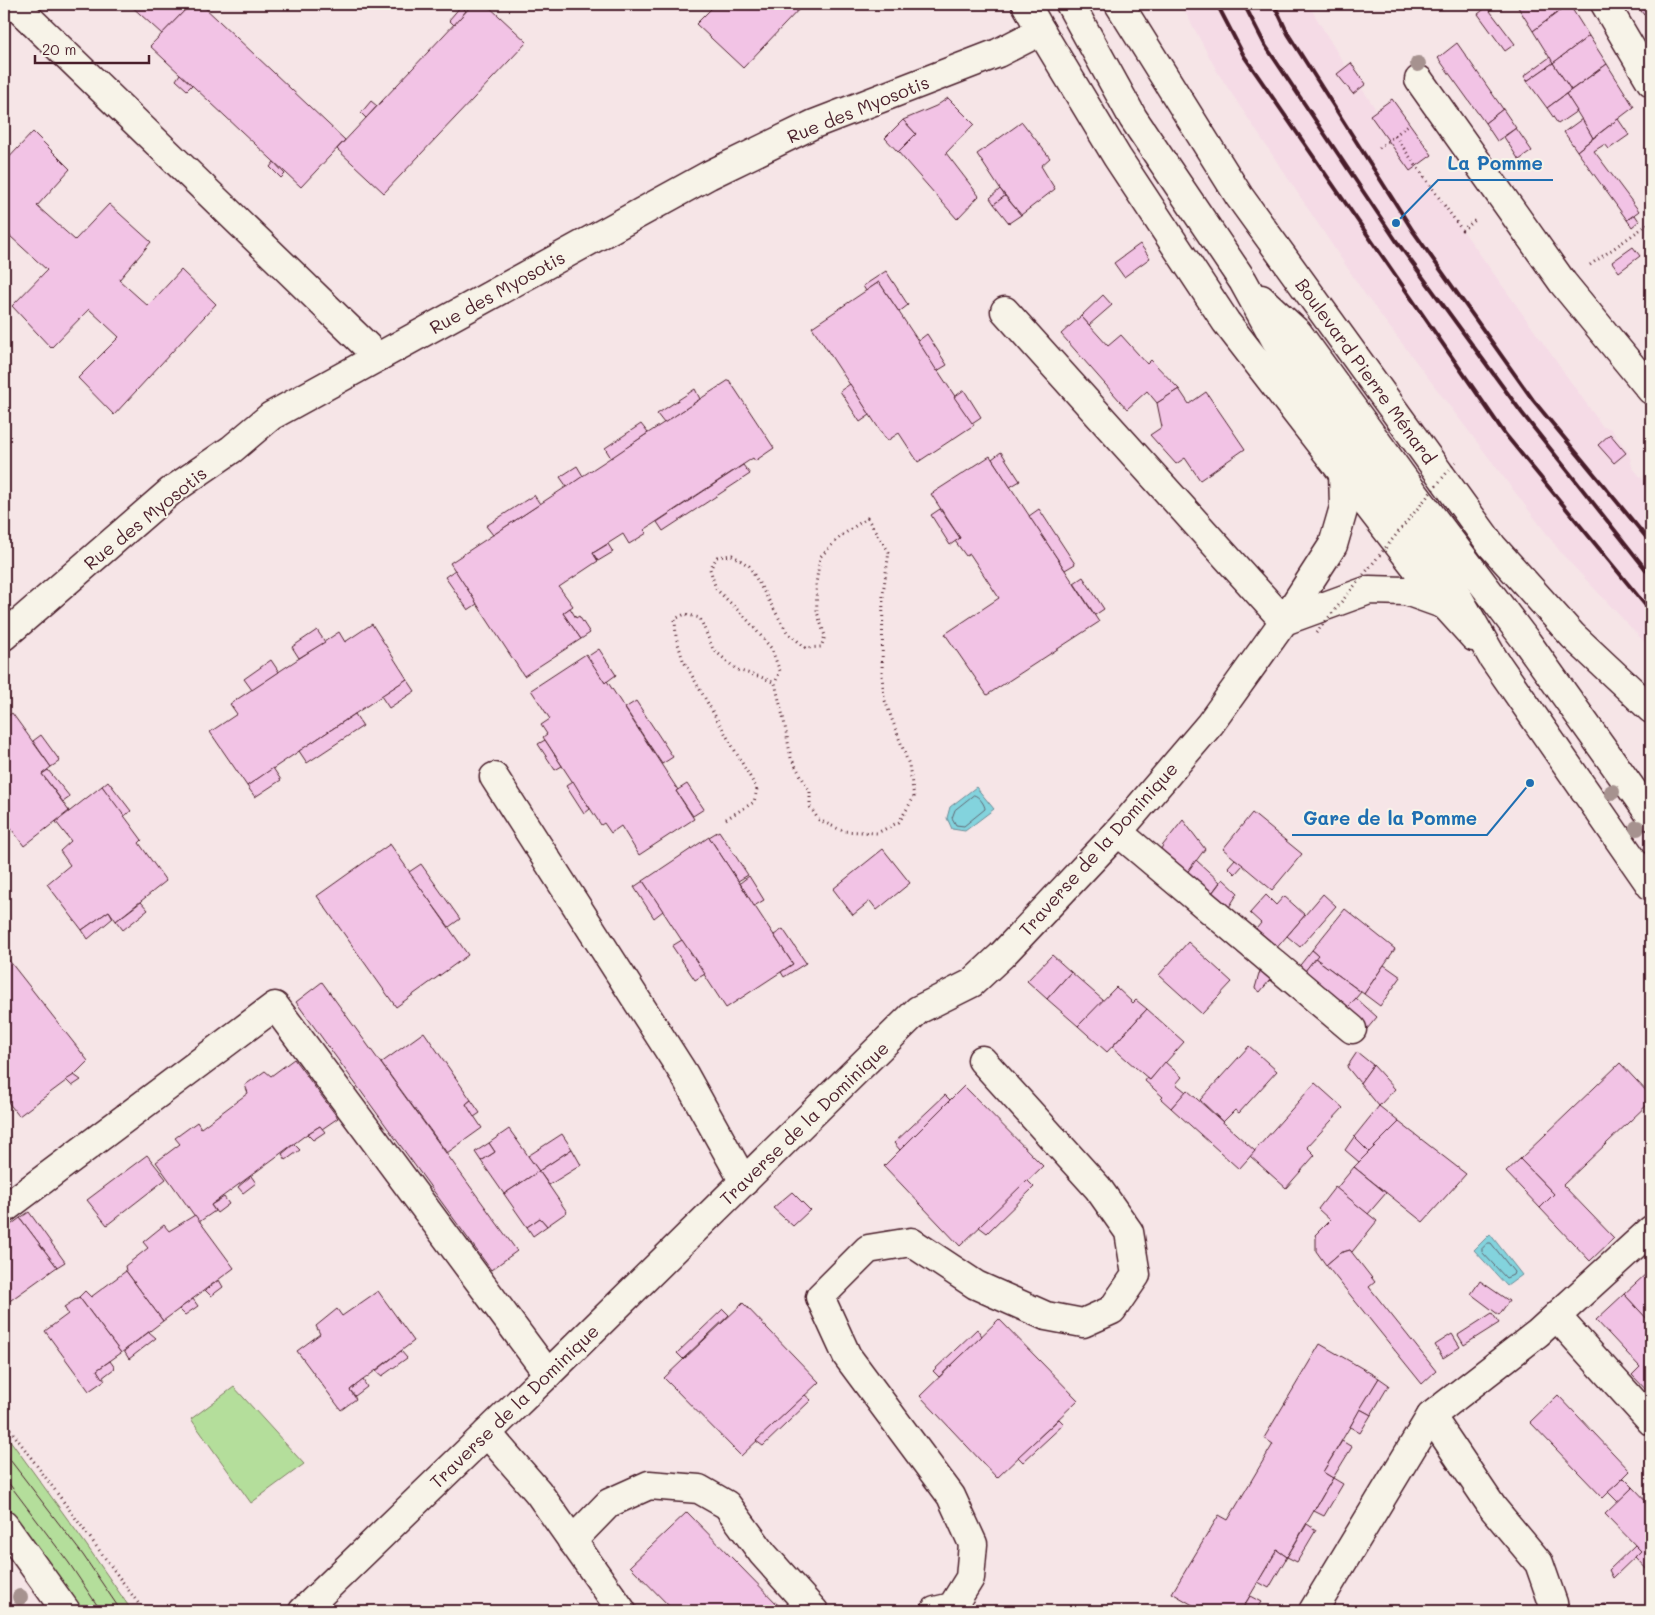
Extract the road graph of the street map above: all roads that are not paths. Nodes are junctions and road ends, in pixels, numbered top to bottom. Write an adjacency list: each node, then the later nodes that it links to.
1 (14, 4): 11 (street)
2 (1026, 4): 6 (street, Boulevard Pierre Ménard)
3 (1070, 4): 9 (street, Boulevard Pierre Ménard)
4 (1119, 4): 18 (street, Boulevard Pierre Ménard)
5 (1605, 4): 8 (street)
6 (1041, 31): 11 (street, Rue des Myosotis); 13 (street, Boulevard Pierre Ménard)
7 (1419, 80): 12 (street)
8 (1651, 82)
9 (1243, 281): 17 (street, Boulevard Pierre Ménard); 20 (street, Boulevard Pierre Ménard)
10 (1005, 310): 15 (street)
11 (378, 356): 16 (street, Rue des Myosotis)
12 (1651, 390)
13 (1343, 472): 14 (street, Boulevard Pierre Ménard); 15 (street, Traverse de la Dominique)
14 (1445, 604): 15 (street); 17 (street, Boulevard Pierre Ménard)
15 (1284, 621): 21 (street, Traverse de la Dominique)
16 (4, 636)
17 (1493, 658): 22 (street, Boulevard Pierre Ménard)
18 (1651, 709)
19 (494, 777): 25 (street)
20 (1651, 816)
21 (1118, 832): 23 (street); 25 (street, Traverse de la Dominique)
22 (1651, 886)
23 (1352, 1029)
24 (982, 1060): 39 (street)
25 (744, 1182): 29 (street, Traverse de la Dominique)
26 (4, 1209): 29 (street)
27 (1651, 1230): 28 (street)
28 (1547, 1325): 30 (street); 31 (street)
29 (548, 1374): 32 (street, Traverse de la Dominique)
30 (1431, 1416): 40 (street); 41 (street)
31 (1651, 1421)
32 (487, 1434): 34 (street); 36 (street, Traverse de la Dominique)
33 (4, 1525): 35 (street)
34 (572, 1541): 37 (street); 38 (street)
35 (66, 1611)
36 (303, 1611)
37 (622, 1611)
38 (814, 1611)
39 (935, 1611)
40 (1313, 1611)
41 (1554, 1611)

